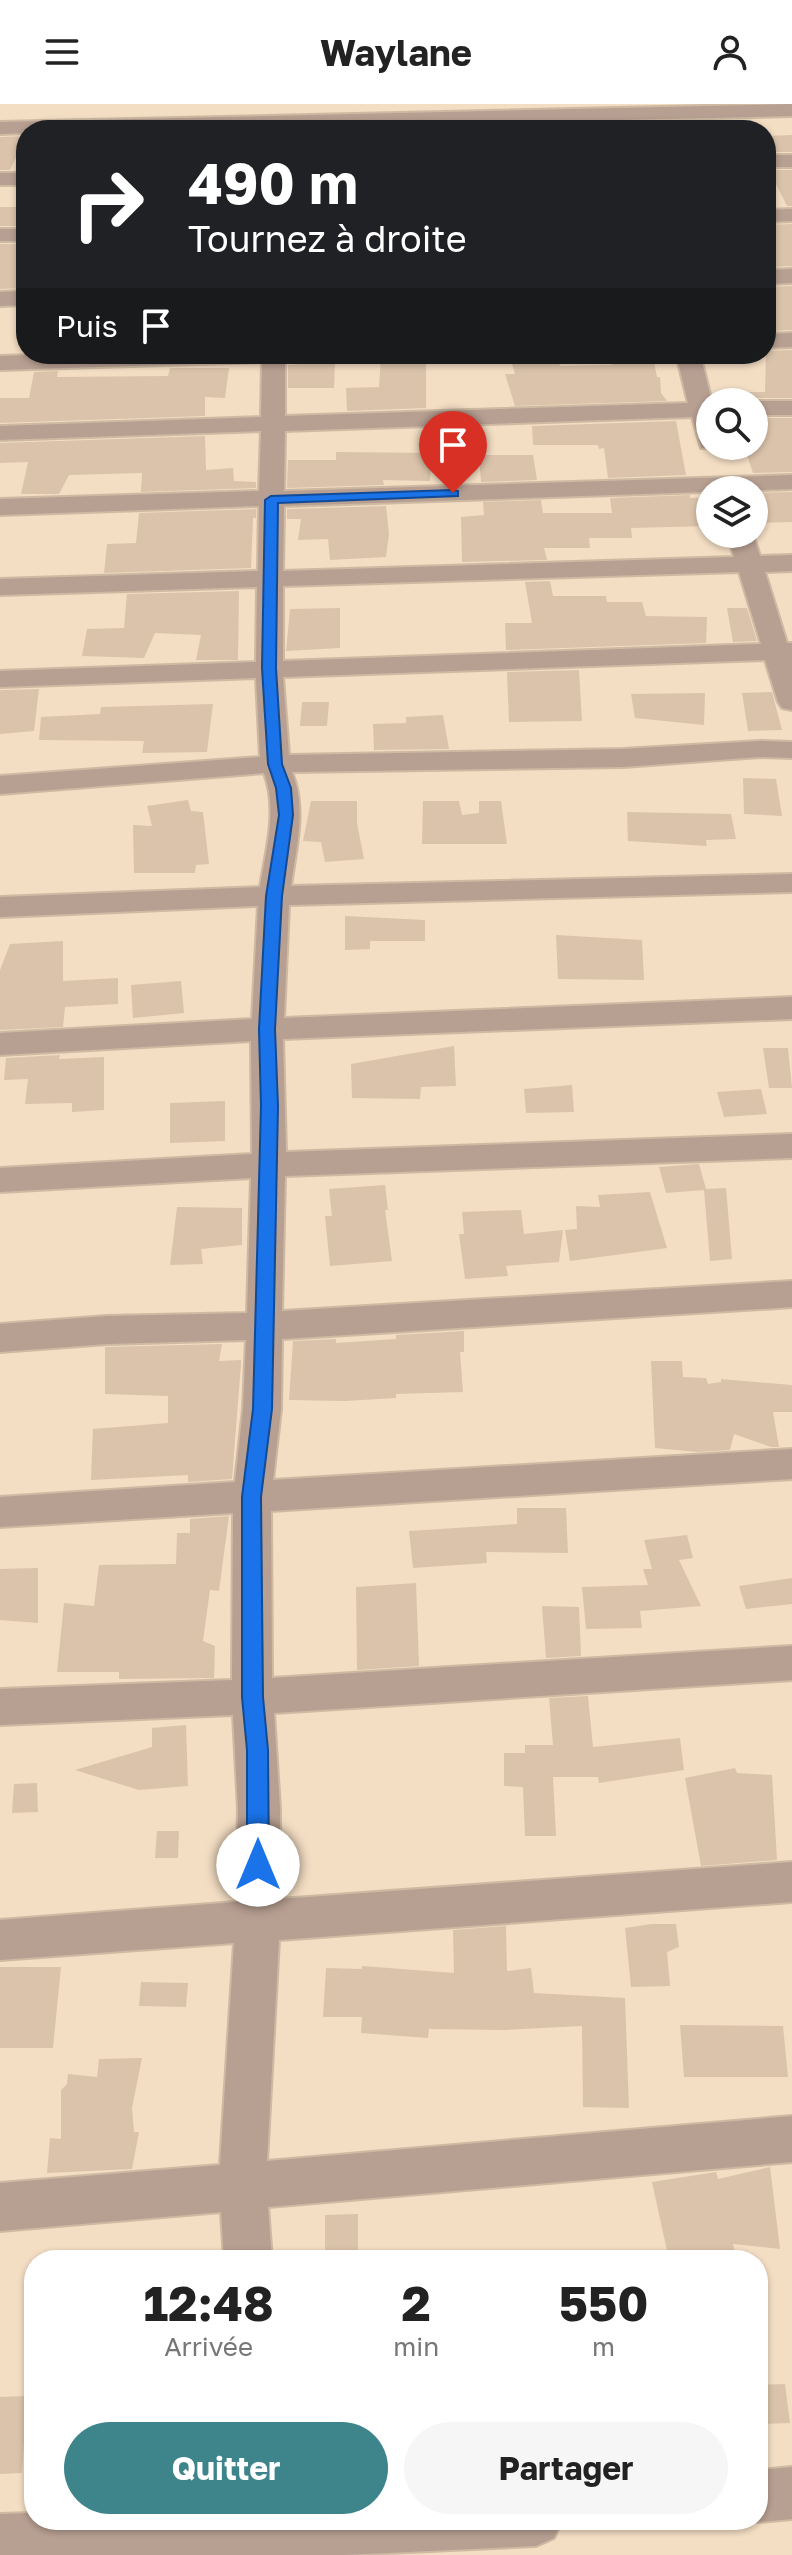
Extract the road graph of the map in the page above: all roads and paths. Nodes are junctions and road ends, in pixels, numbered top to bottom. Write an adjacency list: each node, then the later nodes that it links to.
1 (792, 110): 2 (street)
2 (618, 116): 3 (street)
3 (284, 119): 4 (street)
4 (252, 120)
5 (274, 364): 11 (street)
6 (691, 364): 7 (street)
7 (699, 388)
8 (768, 408): 9 (street)
9 (792, 408)
10 (696, 409): 11 (street)
11 (272, 423): 12 (street); 16 (street)
12 (0, 433)
13 (792, 482): 14 (street)
14 (768, 484)
15 (696, 488): 16 (street)
16 (271, 500): 17 (street); 21 (street)
17 (0, 507)
18 (744, 548): 20 (street)
19 (792, 563): 20 (street)
20 (748, 565): 21 (street); 23 (street)
21 (269, 578): 22 (street); 24 (street)
22 (0, 587)
23 (784, 651): 24 (street); 26 (street)
24 (269, 668): 25 (street); 28 (street)
25 (0, 679)
26 (792, 702)
27 (792, 750): 28 (street)
28 (275, 764): 29 (street); 31 (street)
29 (0, 785)
30 (792, 883): 31 (street)
31 (274, 896): 32 (street); 34 (street)
32 (0, 907)
33 (792, 1008): 34 (street)
34 (267, 1029): 35 (street); 37 (street)
35 (0, 1044)
36 (792, 1146): 37 (street)
37 (266, 1165): 38 (street); 40 (street)
38 (0, 1180)
39 (792, 1294): 40 (street)
40 (265, 1326): 41 (street); 43 (street)
41 (0, 1338)
42 (792, 1464): 43 (street)
43 (252, 1497): 44 (street); 46 (street)
44 (0, 1512)
45 (792, 1663): 46 (street)
46 (252, 1697): 47 (street); 49 (street)
47 (0, 1707)
48 (792, 1882): 49 (street)
49 (258, 1921): 50 (street); 52 (street)
50 (0, 1940)
51 (792, 2139): 52 (street)
52 (243, 2185): 53 (street); 54 (street)
53 (0, 2207)
54 (247, 2250)
55 (792, 2493): 56 (street)
56 (768, 2495)
57 (363, 2530): 58 (street)
58 (259, 2536): 59 (street)
59 (0, 2540)

